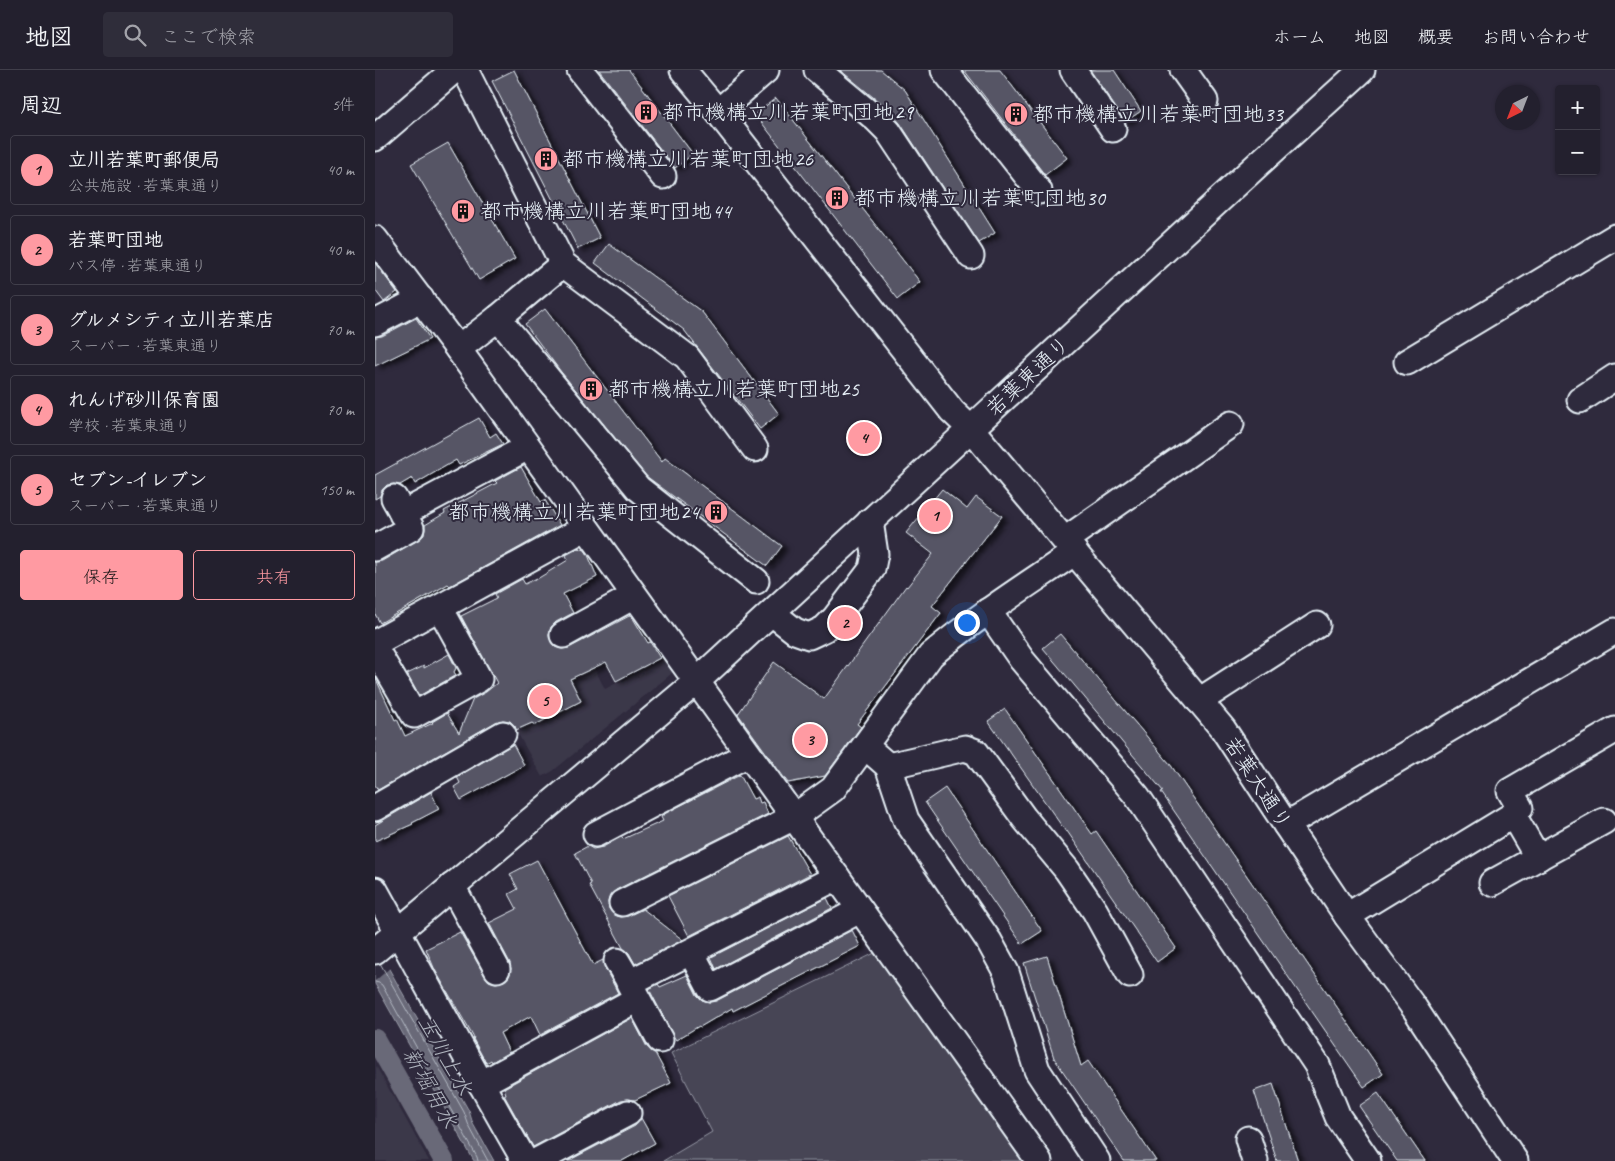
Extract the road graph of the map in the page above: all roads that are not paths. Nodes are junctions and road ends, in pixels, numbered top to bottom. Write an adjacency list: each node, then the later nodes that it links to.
1 (454, 70): 14 (street)
2 (465, 70): 20 (street)
3 (579, 70): 15 (street)
4 (683, 70): 12 (street, 若葉大通り)
5 (766, 70): 12 (street)
6 (817, 70): 19 (street)
7 (944, 70): 16 (street)
8 (1073, 70): 13 (street)
9 (1183, 70): 11 (street)
10 (1362, 70): 29 (street, 若葉東通り)
11 (1205, 101)
12 (718, 112): 29 (street, 若葉大通り)
13 (1113, 129)
14 (375, 138)
15 (663, 176)
16 (1039, 191)
17 (1615, 237): 25 (street)
18 (375, 239): 21 (street)
19 (971, 256)
20 (563, 264): 22 (street); 31 (street)
21 (421, 299): 23 (street); 24 (street)
22 (498, 318): 24 (street); 36 (street)
23 (375, 323)
24 (457, 349): 30 (street)
25 (1407, 362)
26 (1615, 377): 27 (street)
27 (1580, 400)
28 (1231, 424): 34 (street)
29 (971, 429): 32 (street, 若葉東通り); 34 (street, 若葉大通り)
30 (528, 447): 33 (street); 35 (street)
31 (755, 449)
32 (870, 521): 40 (street, 若葉東通り); 40 (street)
33 (585, 528): 37 (street); 38 (street)
34 (1070, 546): 39 (street); 47 (street, 若葉大通り)
35 (375, 548)
36 (756, 581)
37 (634, 596): 43 (street); 46 (street)
38 (440, 608): 44 (street); 45 (street)
39 (989, 611): 50 (street); 80 (street)
40 (772, 613): 46 (street, 若葉東通り)
41 (1317, 625): 47 (street)
42 (1615, 631): 57 (street)
43 (563, 635)
44 (375, 644)
45 (375, 648)
46 (696, 682): 51 (street); 62 (street, 若葉東通り)
47 (1199, 701): 57 (street, 若葉大通り)
48 (1615, 730): 54 (street)
49 (503, 734): 53 (street)
50 (865, 746): 52 (street); 55 (street)
51 (748, 754): 55 (street); 58 (street)
52 (887, 766): 71 (street); 79 (street)
53 (375, 808)
54 (1513, 815): 59 (street); 66 (street)
55 (794, 816): 60 (street); 64 (street)
56 (1605, 820): 59 (street)
57 (1286, 826): 66 (street, 若葉大通り)
58 (595, 834)
59 (1538, 858): 61 (street)
60 (837, 876): 65 (street); 68 (street)
61 (1493, 883)
62 (452, 886): 67 (street, 若葉東通り); 70 (street)
63 (375, 890): 67 (street)
64 (622, 903)
65 (860, 910): 68 (street); 78 (street)
66 (1347, 916): 81 (street, 若葉大通り)
67 (385, 943): 74 (street)
68 (691, 952): 72 (street)
69 (617, 961): 72 (street)
70 (497, 969)
71 (1130, 975)
72 (634, 991): 73 (street); 74 (street)
73 (660, 1040)
74 (481, 1084): 76 (street)
75 (627, 1113): 77 (street)
76 (525, 1161)
77 (537, 1161)
78 (1039, 1161)
79 (1097, 1161)
80 (1368, 1161)
81 (1515, 1161)

